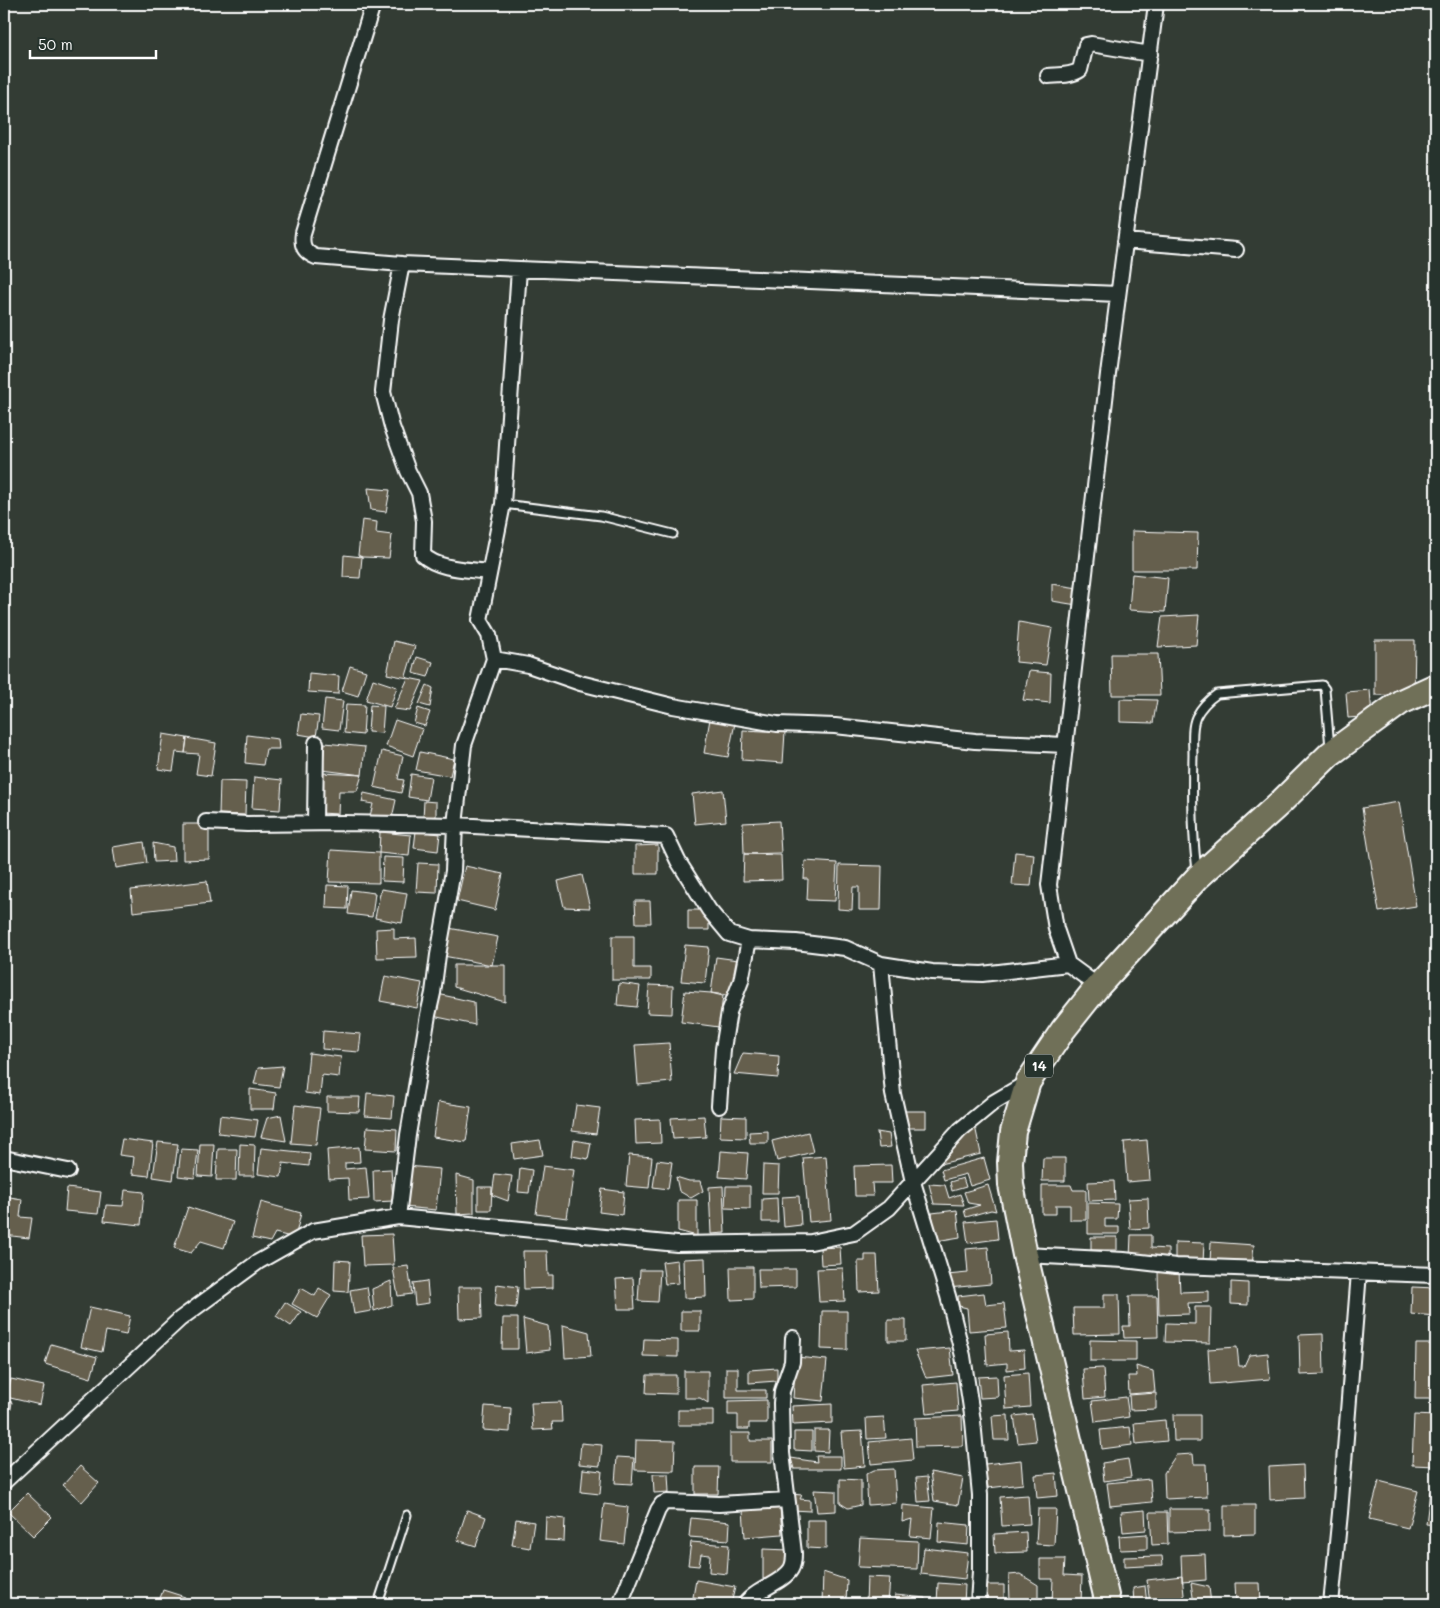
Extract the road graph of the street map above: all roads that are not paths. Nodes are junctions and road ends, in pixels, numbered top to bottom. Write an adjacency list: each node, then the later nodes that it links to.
1 (374, 4): 7 (street)
2 (1156, 4): 3 (street)
3 (1150, 54): 4 (street); 5 (street)
4 (1048, 76)
5 (1125, 241): 6 (street); 9 (street)
6 (1236, 250)
7 (402, 264): 8 (street); 12 (street)
8 (519, 269): 9 (street); 10 (street)
9 (1118, 294): 16 (street)
10 (503, 504): 11 (lane); 12 (street)
11 (673, 534)
12 (489, 572): 13 (street)
13 (494, 659): 16 (street); 20 (street)
14 (1436, 686): 17 (highway, 14)
15 (316, 743): 19 (street)
16 (1065, 745): 24 (street)
17 (1330, 754): 21 (highway, 14); 21 (lane)
18 (206, 822): 19 (street)
19 (315, 823): 20 (street)
20 (455, 825): 22 (street); 31 (street)
21 (1198, 878): 25 (highway, 14)
22 (749, 940): 23 (street); 27 (street)
23 (882, 964): 24 (street); 30 (street)
24 (1068, 964): 25 (street)
25 (1098, 986): 26 (highway, 14)
26 (1028, 1082): 30 (street); 32 (highway, 14)
27 (718, 1106)
28 (4, 1158): 29 (street)
29 (68, 1171)
30 (913, 1182): 31 (street); 42 (street)
31 (398, 1217): 36 (street)
32 (1025, 1255): 33 (street); 43 (highway, 14)
33 (1359, 1272): 34 (street); 44 (street)
34 (1436, 1275)
35 (792, 1338): 37 (street)
36 (4, 1482)
37 (787, 1500): 40 (street); 41 (street)
38 (407, 1515): 39 (lane)
39 (378, 1604)
40 (620, 1604)
41 (745, 1604)
42 (978, 1604)
43 (1108, 1604)
44 (1331, 1604)

